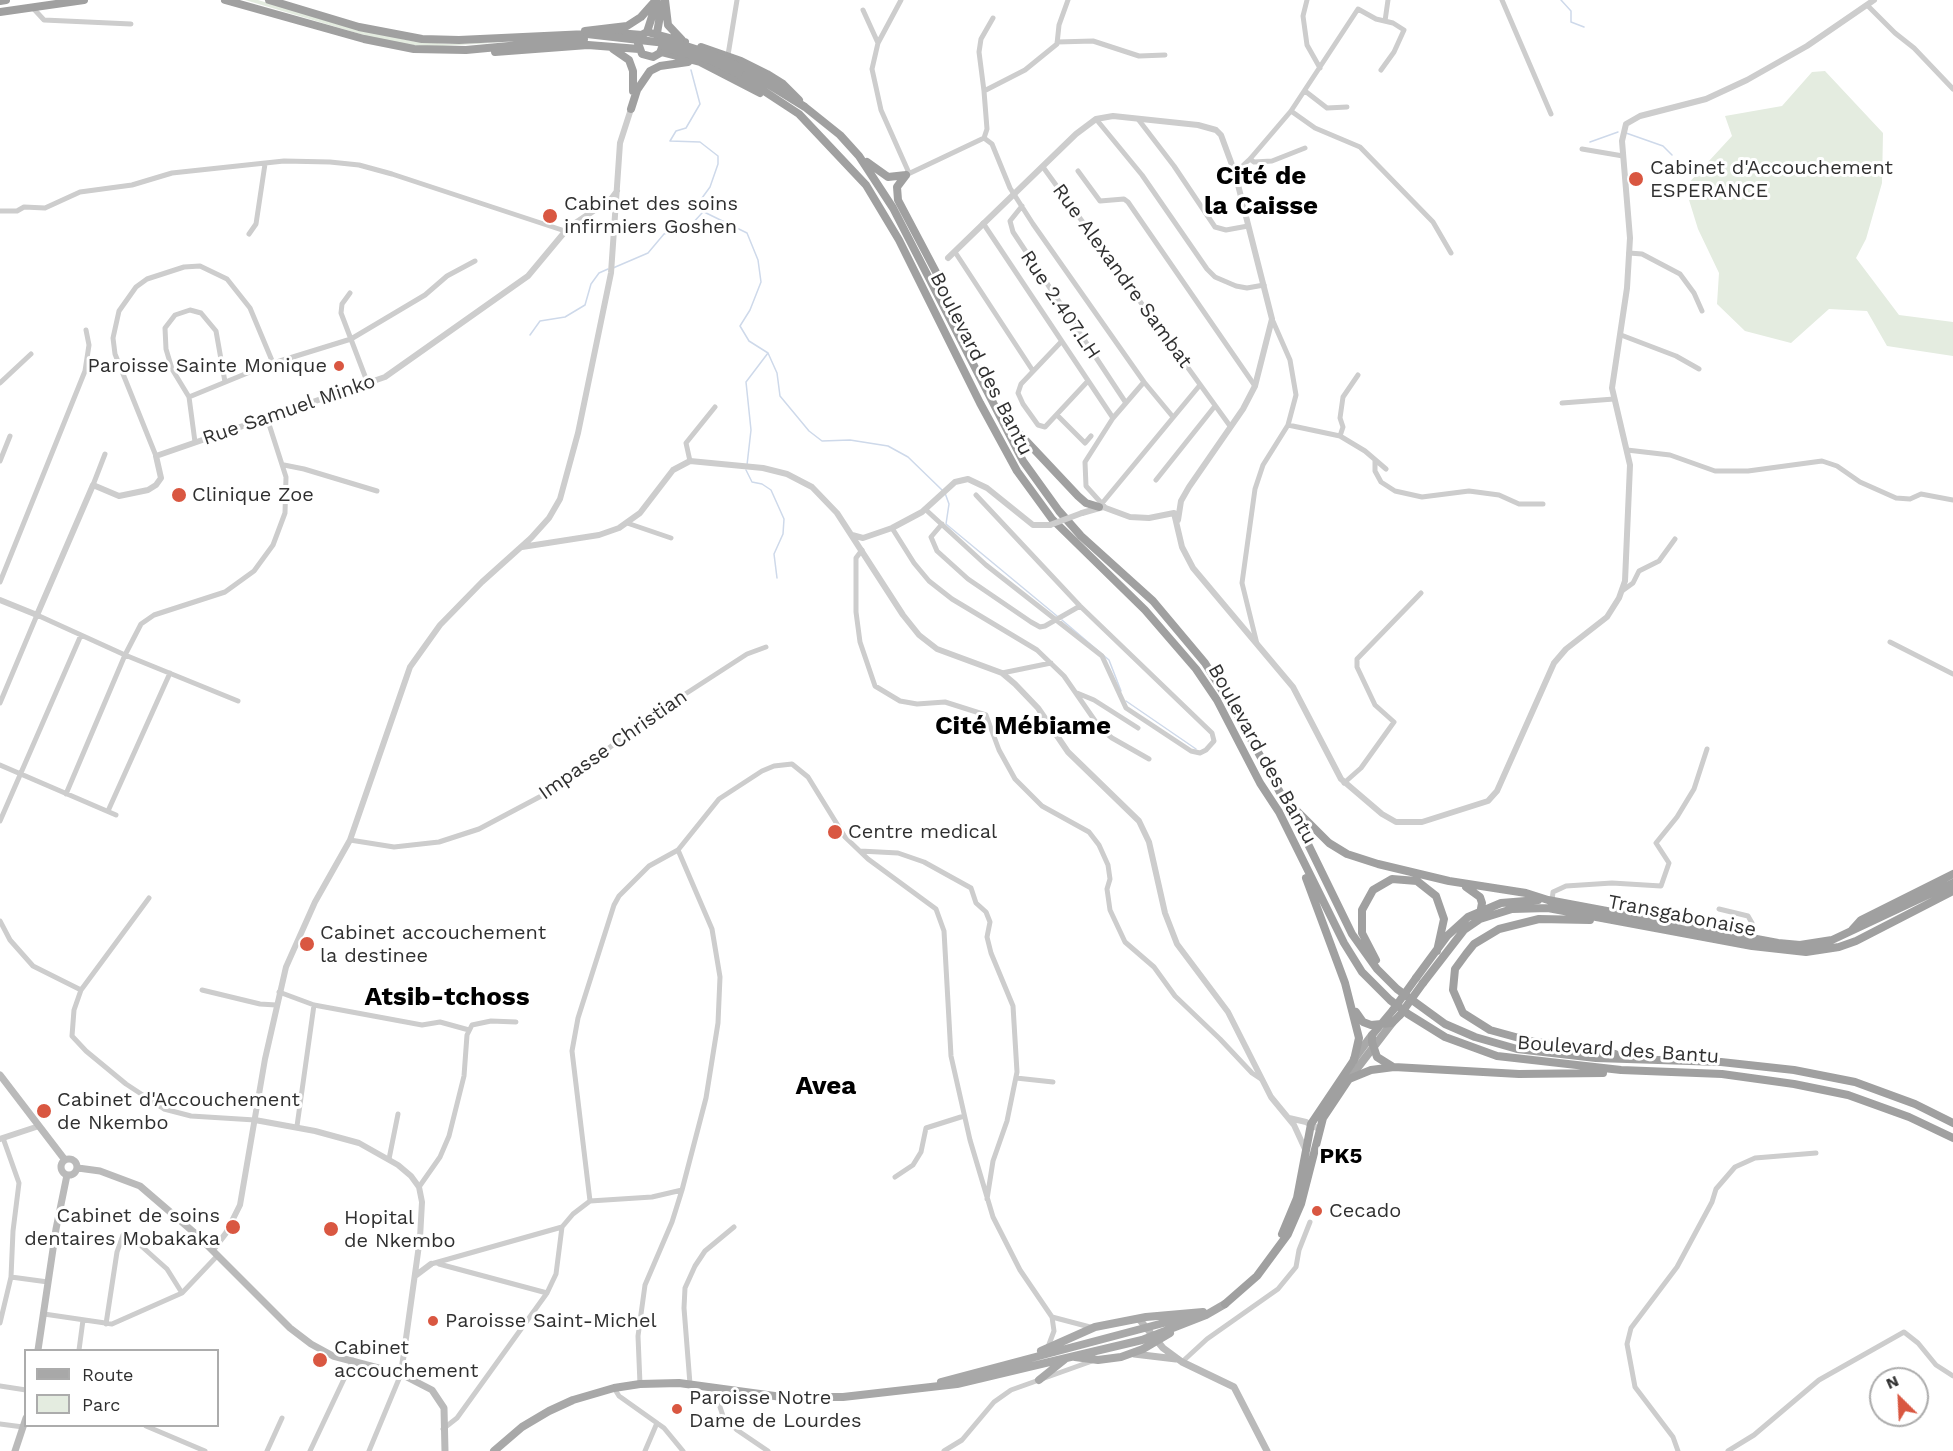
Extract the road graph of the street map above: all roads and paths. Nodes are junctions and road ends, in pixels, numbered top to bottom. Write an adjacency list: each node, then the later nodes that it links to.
1 (6, 0): 13 (highway)
2 (84, 0): 16 (highway)
3 (225, 0): 29 (highway)
4 (269, 0): 23 (highway)
5 (657, 0): 22 (highway); 23 (highway)
6 (664, 0): 24 (highway); 25 (highway)
7 (737, 0): 32 (street)
8 (901, 0): 27 (street)
9 (1068, 0): 26 (street)
10 (1388, 0): 20 (street)
11 (1502, 0): 46 (street)
12 (1874, 0): 15 (street)
13 (0, 1)
14 (1305, 1): 35 (street)
15 (1867, 5): 38 (street); 54 (street)
16 (32, 7): 18 (highway); 21 (street)
17 (862, 10): 27 (street)
18 (3, 12)
19 (993, 18): 40 (street)
20 (1385, 21): 35 (street); 36 (street)
21 (131, 24)
22 (644, 33): 23 (highway); 24 (highway); 30 (highway)
23 (585, 35): 29 (highway); 37 (highway, bridge)
24 (659, 35): 25 (highway); 31 (highway)
25 (685, 42): 32 (highway)
26 (1058, 42): 33 (street); 40 (street)
27 (878, 43): 60 (street)
28 (602, 45): 29 (highway); 30 (highway); 39 (highway)
29 (414, 49)
30 (640, 51): 31 (highway); 39 (highway)
31 (657, 54): 34 (highway); 39 (highway)
32 (728, 55): 42 (highway)
33 (1165, 55)
34 (698, 62): 39 (highway); 49 (highway)
35 (1320, 68): 41 (street)
36 (1381, 70)
37 (740, 71): 42 (highway, Boulevard des Bantu); 49 (highway, Boulevard des Bantu)
38 (1953, 89)
39 (635, 90): 44 (highway)
40 (984, 91): 50 (street)
41 (1305, 91): 43 (street); 45 (street)
42 (805, 107): 53 (highway, Boulevard des Bantu)
43 (1347, 107)
44 (631, 109): 61 (street)
45 (1291, 111): 55 (street); 72 (street)
46 (1551, 114)
47 (1096, 119): 48 (street); 57 (street); 76 (street)
48 (1138, 119): 59 (street); 68 (street)
49 (815, 129): 176 (highway, Boulevard des Bantu)
50 (984, 138): 60 (street); 62 (street)
51 (1305, 148): 55 (street)
52 (1582, 149): 54 (street)
53 (858, 156): 60 (highway); 79 (highway, Boulevard des Bantu)
54 (1623, 156): 73 (street)
55 (1250, 159): 59 (street)
56 (265, 164): 65 (street); 69 (street); 70 (street)
57 (1043, 167): 62 (street); 96 (street, Rue Alexandre Sambat)
58 (1078, 171): 97 (street)
59 (1235, 172): 68 (street)
60 (908, 174): 79 (highway)
61 (618, 191): 63 (street, Rue Samuel Minko); 66 (street)
62 (1014, 194): 64 (street); 67 (street)
63 (599, 206): 66 (street); 69 (street, Rue Samuel Minko)
64 (1022, 206): 93 (street); 100 (street, Rue 2.407.LH)
65 (0, 211)
66 (616, 215): 138 (street)
67 (983, 223): 71 (street); 84 (street)
68 (1248, 226): 76 (street)
69 (565, 231): 95 (street, Rue Samuel Minko)
70 (249, 234)
71 (955, 252): 74 (street); 88 (street)
72 (1451, 253)
73 (1629, 253): 78 (street); 82 (street)
74 (948, 258)
75 (475, 261): 83 (street)
76 (1264, 285): 80 (street)
77 (350, 293): 83 (street)
78 (1702, 311)
79 (949, 312): 90 (highway, Boulevard des Bantu)
80 (1272, 319): 97 (street); 108 (street)
81 (86, 330): 146 (street)
82 (1621, 334): 87 (street); 99 (street)
83 (351, 339): 86 (street); 95 (street)
84 (1061, 342): 88 (street); 92 (street)
85 (31, 354): 94 (street)
86 (273, 363): 91 (street); 116 (street)
87 (1700, 369)
88 (1033, 371): 104 (street)
89 (1358, 375): 112 (street)
90 (982, 381): 126 (highway); 172 (highway, Boulevard des Bantu)
91 (225, 382): 98 (street); 98 (street)
92 (1087, 382): 104 (street); 107 (street)
93 (1144, 382): 100 (street); 105 (street)
94 (0, 383)
95 (368, 384): 106 (street, Rue Samuel Minko)
96 (1200, 385): 102 (street, Rue Alexandre Sambat); 105 (street)
97 (1255, 386): 109 (street)
98 (189, 396): 113 (street)
99 (1614, 399): 101 (street); 114 (street)
100 (1126, 403): 107 (street)
101 (1562, 403)
102 (1215, 406): 109 (street, Rue Alexandre Sambat); 122 (street)
103 (715, 407): 118 (street)
104 (1057, 415): 111 (street)
105 (1173, 417): 130 (street)
106 (267, 418): 113 (street, Rue Samuel Minko); 120 (street)
107 (1113, 418): 130 (street)
108 (1288, 425): 112 (street); 155 (street)
109 (1230, 426): 128 (street)
110 (10, 436): 117 (street)
111 (1090, 436)
112 (1340, 436): 119 (street)
113 (195, 442): 116 (street, Rue Samuel Minko)
114 (1627, 450): 127 (street); 147 (street)
115 (105, 454): 123 (street)
116 (156, 456): 123 (street)
117 (0, 461)
118 (690, 461): 134 (street); 139 (street)
119 (1375, 461): 121 (street); 129 (street)
120 (284, 465): 124 (street); 157 (street)
121 (1386, 469)
122 (1156, 480)
123 (93, 485): 151 (street)
124 (374, 490)
125 (976, 495): 150 (street)
126 (1082, 500): 130 (highway); 132 (highway)
127 (1953, 500)
128 (1181, 501): 133 (street); 135 (street)
129 (1543, 504)
130 (1102, 506): 132 (street); 133 (street)
131 (925, 509): 132 (street, bridge); 136 (street); 137 (street)
132 (1082, 513)
133 (1164, 514): 135 (street)
134 (627, 523): 141 (street); 143 (street)
135 (1177, 523): 155 (street)
136 (942, 524): 152 (street); 152 (street)
137 (892, 528): 140 (street); 158 (street)
138 (538, 530): 143 (street); 144 (street)
139 (852, 534): 140 (street); 145 (street)
140 (876, 535): 145 (street)
141 (671, 538)
142 (1675, 539): 147 (street)
143 (543, 544): 144 (street)
144 (519, 549): 177 (street)
145 (863, 551): 160 (street); 215 (street)
146 (0, 582)
147 (1622, 591): 170 (street)
148 (1421, 593): 170 (street)
149 (0, 600): 151 (street)
150 (1080, 606): 152 (street); 152 (street)
151 (38, 613): 153 (street); 164 (street)
152 (1055, 620)
153 (81, 635): 157 (street); 169 (street)
154 (1890, 642): 161 (street)
155 (1258, 645): 170 (street)
156 (766, 647): 177 (street, Impasse Christian)
157 (125, 655): 159 (street); 171 (street)
158 (1051, 663): 160 (street); 162 (street)
159 (170, 673): 163 (street); 173 (street)
160 (1002, 674): 215 (street)
161 (1953, 674)
162 (1077, 693): 165 (street); 167 (street)
163 (238, 701)
164 (0, 703)
165 (1138, 728)
166 (1707, 749): 185 (street)
167 (1149, 759)
168 (0, 765): 169 (street)
169 (22, 775): 171 (street); 175 (street)
170 (1344, 783)
171 (66, 794): 173 (street)
172 (1280, 795): 181 (highway); 195 (highway, Boulevard des Bantu)
173 (108, 811): 174 (street)
174 (117, 815)
175 (0, 820)
176 (1284, 822): 201 (highway); 212 (highway, Boulevard des Bantu)
177 (350, 840): 198 (street)
178 (678, 850): 179 (street); 237 (street); 238 (street)
179 (860, 851): 214 (street); 219 (street)
180 (1953, 874): 190 (highway)
181 (1449, 881): 185 (highway); 187 (highway)
182 (1953, 883): 190 (highway, Transgabonaise)
183 (1953, 891): 188 (highway, Transgabonaise)
184 (149, 898): 196 (street)
185 (1550, 901): 187 (highway, Transgabonaise); 191 (highway, Transgabonaise)
186 (1719, 909): 191 (street)
187 (1481, 910): 192 (highway); 193 (highway, Transgabonaise)
188 (1610, 919): 192 (highway, Transgabonaise); 210 (highway)
189 (0, 921): 196 (street)
190 (1850, 933): 191 (highway, Transgabonaise)
191 (1751, 938)
192 (1453, 941): 194 (highway, Transgabonaise)
193 (1437, 951): 194 (highway, Transgabonaise); 195 (highway)
194 (1420, 980): 202 (highway, bridge)
195 (1397, 989): 210 (highway, Boulevard des Bantu)
196 (81, 990): 221 (street)
197 (202, 990): 199 (street)
198 (279, 992): 199 (street); 200 (street)
199 (276, 1005): 221 (street)
200 (314, 1005): 206 (street); 225 (street)
201 (1354, 1010): 205 (highway); 209 (highway)
202 (1396, 1012): 204 (highway); 205 (highway)
203 (516, 1022): 206 (street)
204 (1392, 1023): 205 (highway); 208 (main road)
205 (1381, 1025): 207 (highway)
206 (469, 1030): 236 (street)
207 (1372, 1035): 208 (highway); 209 (main road)
208 (1372, 1048): 211 (highway); 216 (main road)
209 (1354, 1059): 223 (highway)
210 (1645, 1059): 222 (highway, Boulevard des Bantu)
211 (1394, 1067): 212 (highway); 216 (highway)
212 (1621, 1070): 227 (highway, Boulevard des Bantu)
213 (0, 1075): 224 (main road)
214 (1016, 1078): 217 (street); 239 (street)
215 (1261, 1079): 220 (street)
216 (1349, 1079): 226 (highway)
217 (1053, 1082)
218 (398, 1114): 231 (street)
219 (964, 1116): 235 (street); 239 (street)
220 (1289, 1118): 223 (street); 229 (street)
221 (255, 1120): 225 (street); 243 (street)
222 (1953, 1123)
223 (1311, 1124): 226 (street); 229 (highway)
224 (39, 1126): 228 (street); 232 (main road)
225 (297, 1126): 231 (street)
226 (1320, 1129): 251 (highway)
227 (1953, 1138)
228 (2, 1139): 246 (street)
229 (1305, 1149): 251 (highway)
230 (1816, 1153): 302 (street)
231 (388, 1159): 236 (street)
232 (65, 1161): 233 (main road); 234 (main road)
233 (78, 1168): 234 (main road); 243 (main road)
234 (67, 1175): 248 (main road)
235 (895, 1177)
236 (419, 1187): 244 (street)
237 (682, 1190): 238 (street); 276 (street)
238 (590, 1201): 241 (street)
239 (987, 1202): 254 (street)
240 (1310, 1222): 272 (street)
241 (562, 1227): 245 (street); 250 (street)
242 (734, 1227): 277 (street)
243 (215, 1253): 249 (street); 270 (main road)
244 (418, 1255): 245 (street); 247 (street)
245 (433, 1264): 247 (street); 250 (street)
246 (11, 1277): 248 (street); 257 (street)
247 (415, 1277): 273 (street)
248 (48, 1282): 253 (main road)
249 (183, 1293): 258 (street); 258 (street)
250 (547, 1293): 289 (street)
251 (1223, 1302): 252 (main road); 262 (main road)
252 (1203, 1312): 255 (main road); 260 (main road)
253 (44, 1314): 256 (street); 265 (main road)
254 (1052, 1317): 259 (street); 264 (street)
255 (1138, 1318): 259 (main road); 260 (main road)
256 (83, 1320): 258 (street); 266 (street)
257 (0, 1323)
258 (106, 1324)
259 (1095, 1327): 261 (main road)
260 (1147, 1327): 262 (main road); 263 (main road)
261 (1085, 1331): 263 (main road); 264 (main road)
262 (1155, 1339): 267 (main road); 268 (main road); 272 (main road)
263 (1078, 1344): 268 (main road); 269 (main road)
264 (1048, 1347): 269 (main road)
265 (38, 1349)
266 (80, 1349)
267 (1130, 1354): 271 (main road); 272 (main road)
268 (1070, 1356): 271 (main road); 275 (main road); 280 (main road)
269 (1026, 1359): 280 (main road)
270 (353, 1360): 273 (main road); 293 (street)
271 (1095, 1360): 275 (street)
272 (1181, 1361): 301 (main road)
273 (401, 1374): 289 (main road); 294 (street)
274 (1953, 1376): 303 (street)
275 (1039, 1380): 300 (street)
276 (640, 1384): 277 (main road); 281 (main road)
277 (690, 1384): 279 (main road)
278 (0, 1386): 282 (street)
279 (721, 1387): 280 (main road); 299 (street)
280 (929, 1387)
281 (614, 1388): 284 (street); 296 (main road)
282 (24, 1390)
283 (282, 1418): 292 (street)
284 (657, 1423): 297 (street); 298 (street)
285 (0, 1424): 287 (street)
286 (24, 1424): 287 (main road)
287 (23, 1427): 290 (main road)
288 (151, 1427): 291 (street)
289 (443, 1430): 295 (main road)
290 (15, 1451)
291 (205, 1451)
292 (267, 1451)
293 (310, 1451)
294 (369, 1451)
295 (445, 1451)
296 (494, 1451)
297 (645, 1451)
298 (683, 1451)
299 (768, 1451)
300 (944, 1451)
301 (1267, 1451)
302 (1678, 1451)
303 (1728, 1451)

